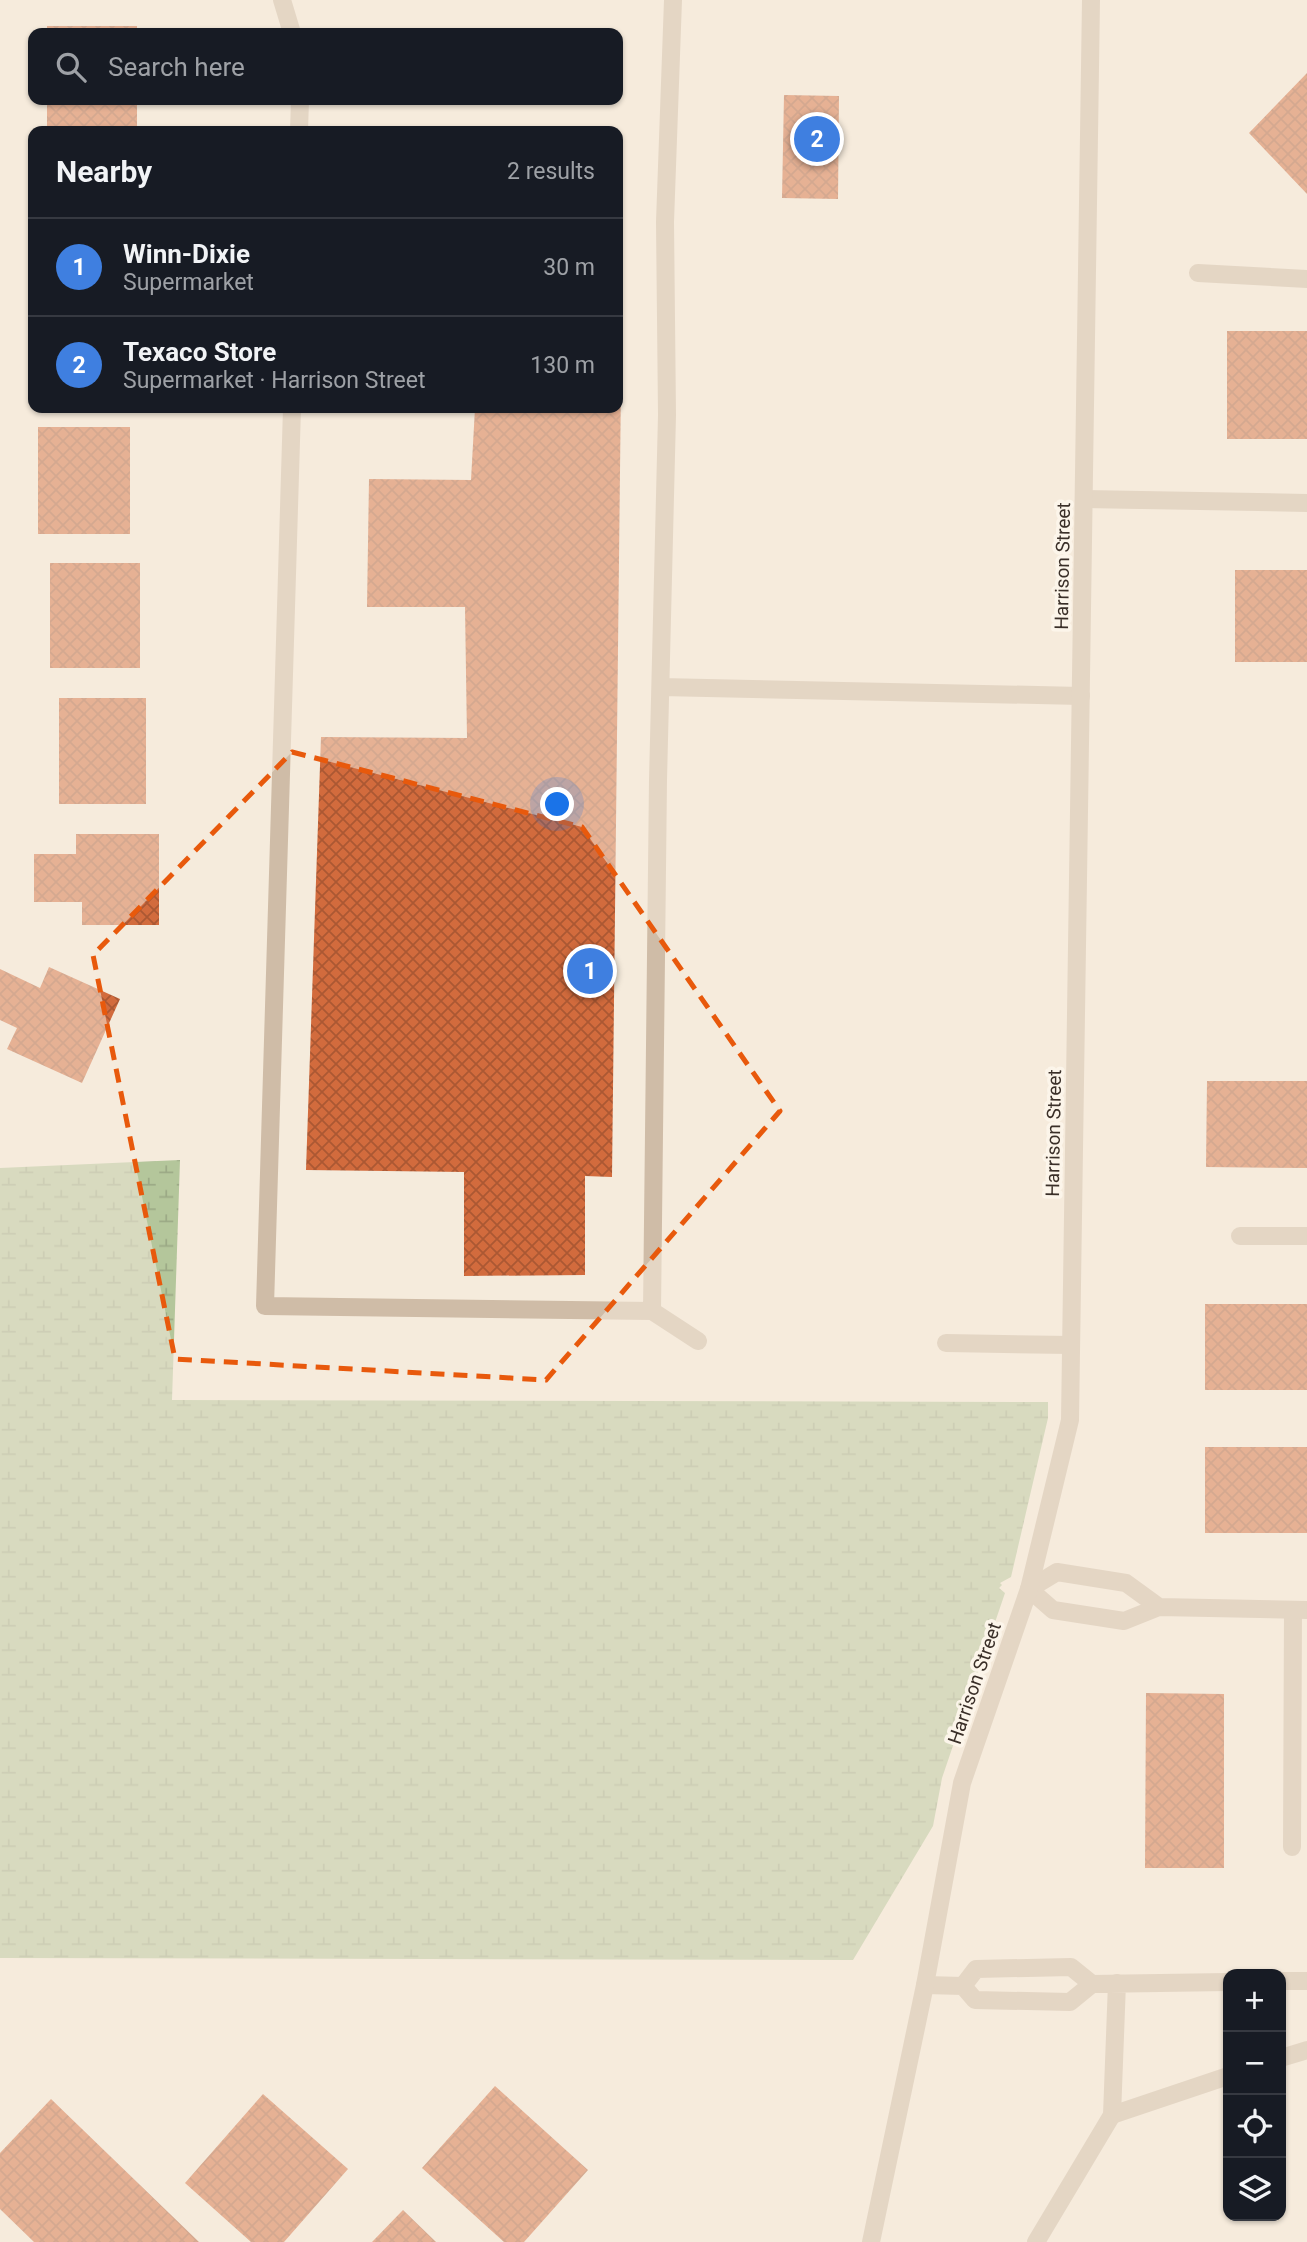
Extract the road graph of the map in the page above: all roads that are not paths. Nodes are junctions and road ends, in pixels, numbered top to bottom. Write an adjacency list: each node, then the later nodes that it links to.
1 (282, 0): 4 (street)
2 (673, 0): 12 (street)
3 (1091, 0): 10 (street, Harrison Street)
4 (290, 28)
5 (300, 105): 6 (street)
6 (299, 126)
7 (1198, 273): 8 (street)
8 (1307, 279)
9 (292, 413): 16 (street)
10 (1084, 499): 11 (street); 13 (street, Harrison Street)
11 (1307, 503)
12 (661, 687): 13 (street); 16 (street)
13 (1081, 696): 19 (street, Harrison Street)
14 (1240, 1236): 15 (street)
15 (1307, 1236)
16 (652, 1311): 17 (street)
17 (698, 1341)
18 (946, 1343): 19 (street)
19 (1070, 1345): 20 (street, Harrison Street)
20 (1029, 1589): 21 (street); 21 (street); 29 (street, Harrison Street)
21 (1158, 1607): 22 (street)
22 (1300, 1610): 23 (street)
23 (1292, 1847)
24 (1307, 1980): 25 (street)
25 (1286, 1981)
26 (1223, 1982): 27 (street)
27 (1116, 1983): 28 (street); 34 (street)
28 (1091, 1984): 30 (street); 30 (street)
29 (925, 1985): 30 (street); 35 (street, Harrison Street)
30 (963, 1986)
31 (1307, 2050): 32 (street)
32 (1286, 2056)
33 (1223, 2078): 34 (street)
34 (1112, 2115): 36 (street)
35 (871, 2242)
36 (1036, 2242)

